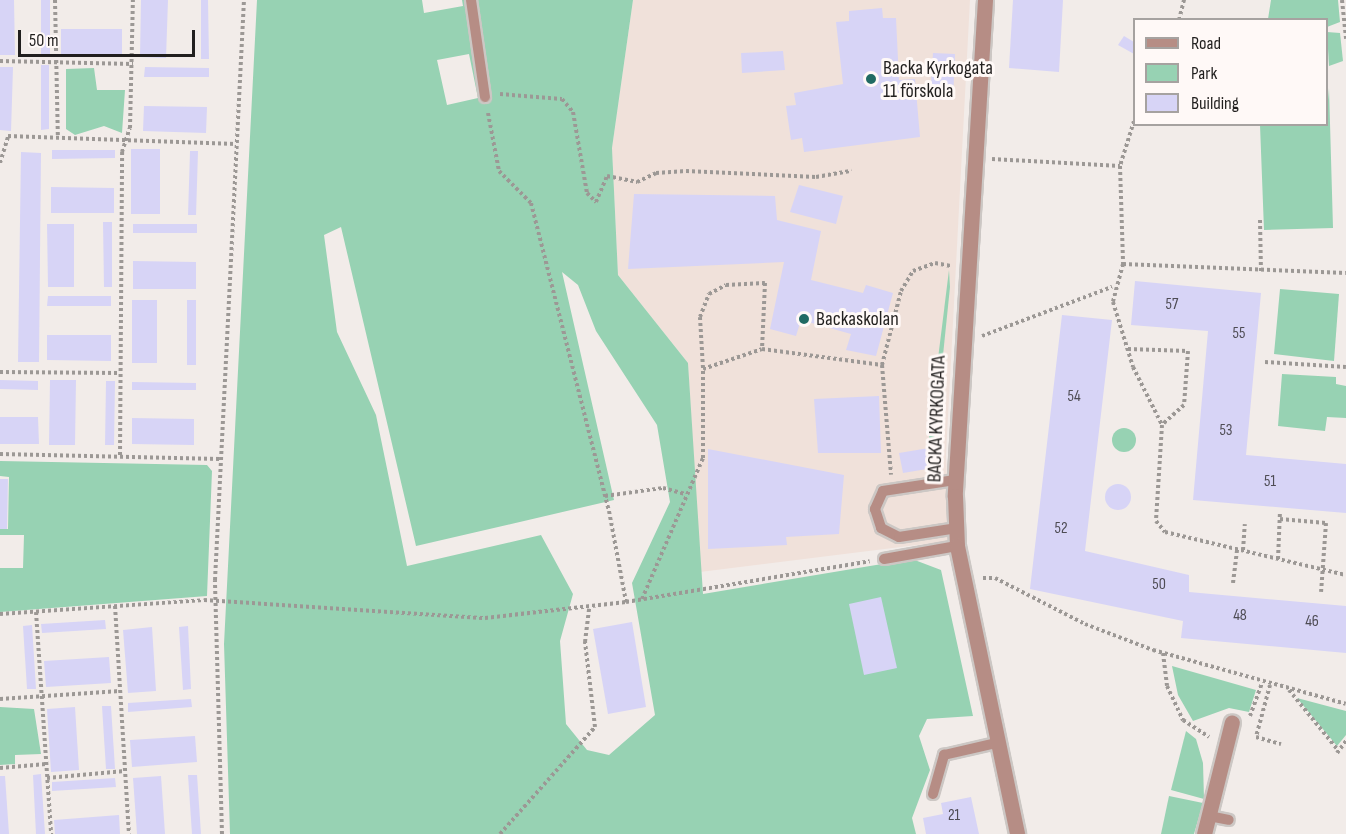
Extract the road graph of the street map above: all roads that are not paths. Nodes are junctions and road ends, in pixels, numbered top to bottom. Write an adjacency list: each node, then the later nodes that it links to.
1 (471, 0): 3 (lane)
2 (985, 0): 4 (street, BACKA KYRKOGATA)
3 (485, 94)
4 (955, 480): 5 (street, BACKA KYRKOGATA); 5 (lane)
5 (957, 528): 6 (street, BACKA KYRKOGATA)
6 (957, 546): 7 (lane); 9 (street, BACKA KYRKOGATA)
7 (884, 559)
8 (1232, 722): 11 (street)
9 (996, 743): 10 (lane); 13 (street, BACKA KYRKOGATA)
10 (933, 794)
11 (1209, 816): 12 (lane); 14 (street)
12 (1229, 820)
13 (1017, 834)
14 (1204, 834)

